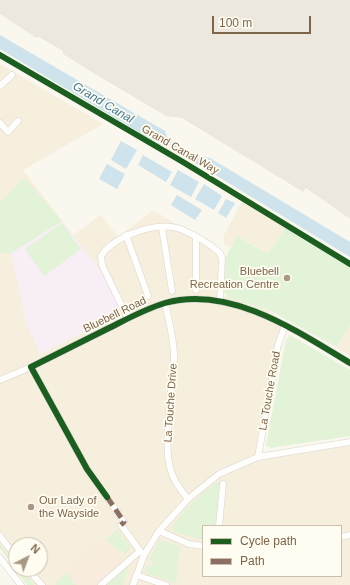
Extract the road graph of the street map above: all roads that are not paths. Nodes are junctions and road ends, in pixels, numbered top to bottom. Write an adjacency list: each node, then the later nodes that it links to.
1 (12, 75): 2 (street)
2 (0, 86)
3 (18, 121): 4 (street)
4 (0, 124)
5 (162, 228): 6 (street, Bluebell Road); 7 (street, Bluebell Road); 9 (street)
6 (126, 235): 10 (street, Bluebell Road); 13 (street, Bluebell Road)
7 (196, 238): 8 (street); 11 (street, Bluebell Road)
8 (196, 290)
9 (172, 291)
10 (148, 296)
11 (220, 302): 12 (street, Bluebell Road); 14 (street, Bluebell Road)
12 (166, 303): 13 (street, Bluebell Road); 21 (street, La Touche Drive)
13 (128, 319): 16 (street, Bluebell Road)
14 (285, 326): 15 (street, Bluebell Road); 19 (street, La Touche Road)
15 (350, 363)
16 (31, 367): 17 (street, Bluebell Road); 27 (street)
17 (0, 380)
18 (350, 442): 19 (street)
19 (258, 457): 21 (street)
20 (223, 484): 22 (street)
21 (188, 500): 23 (street)
22 (219, 525)
23 (159, 531): 26 (street); 27 (street)
24 (0, 536): 25 (street)
25 (8, 546)
26 (202, 546)
27 (142, 553): 29 (street); 33 (street)
28 (0, 558): 31 (street)
29 (136, 575): 34 (street); 35 (street)
30 (34, 577): 32 (street)
31 (22, 585)
32 (42, 585)
33 (101, 585)
34 (132, 585)
35 (166, 585)

